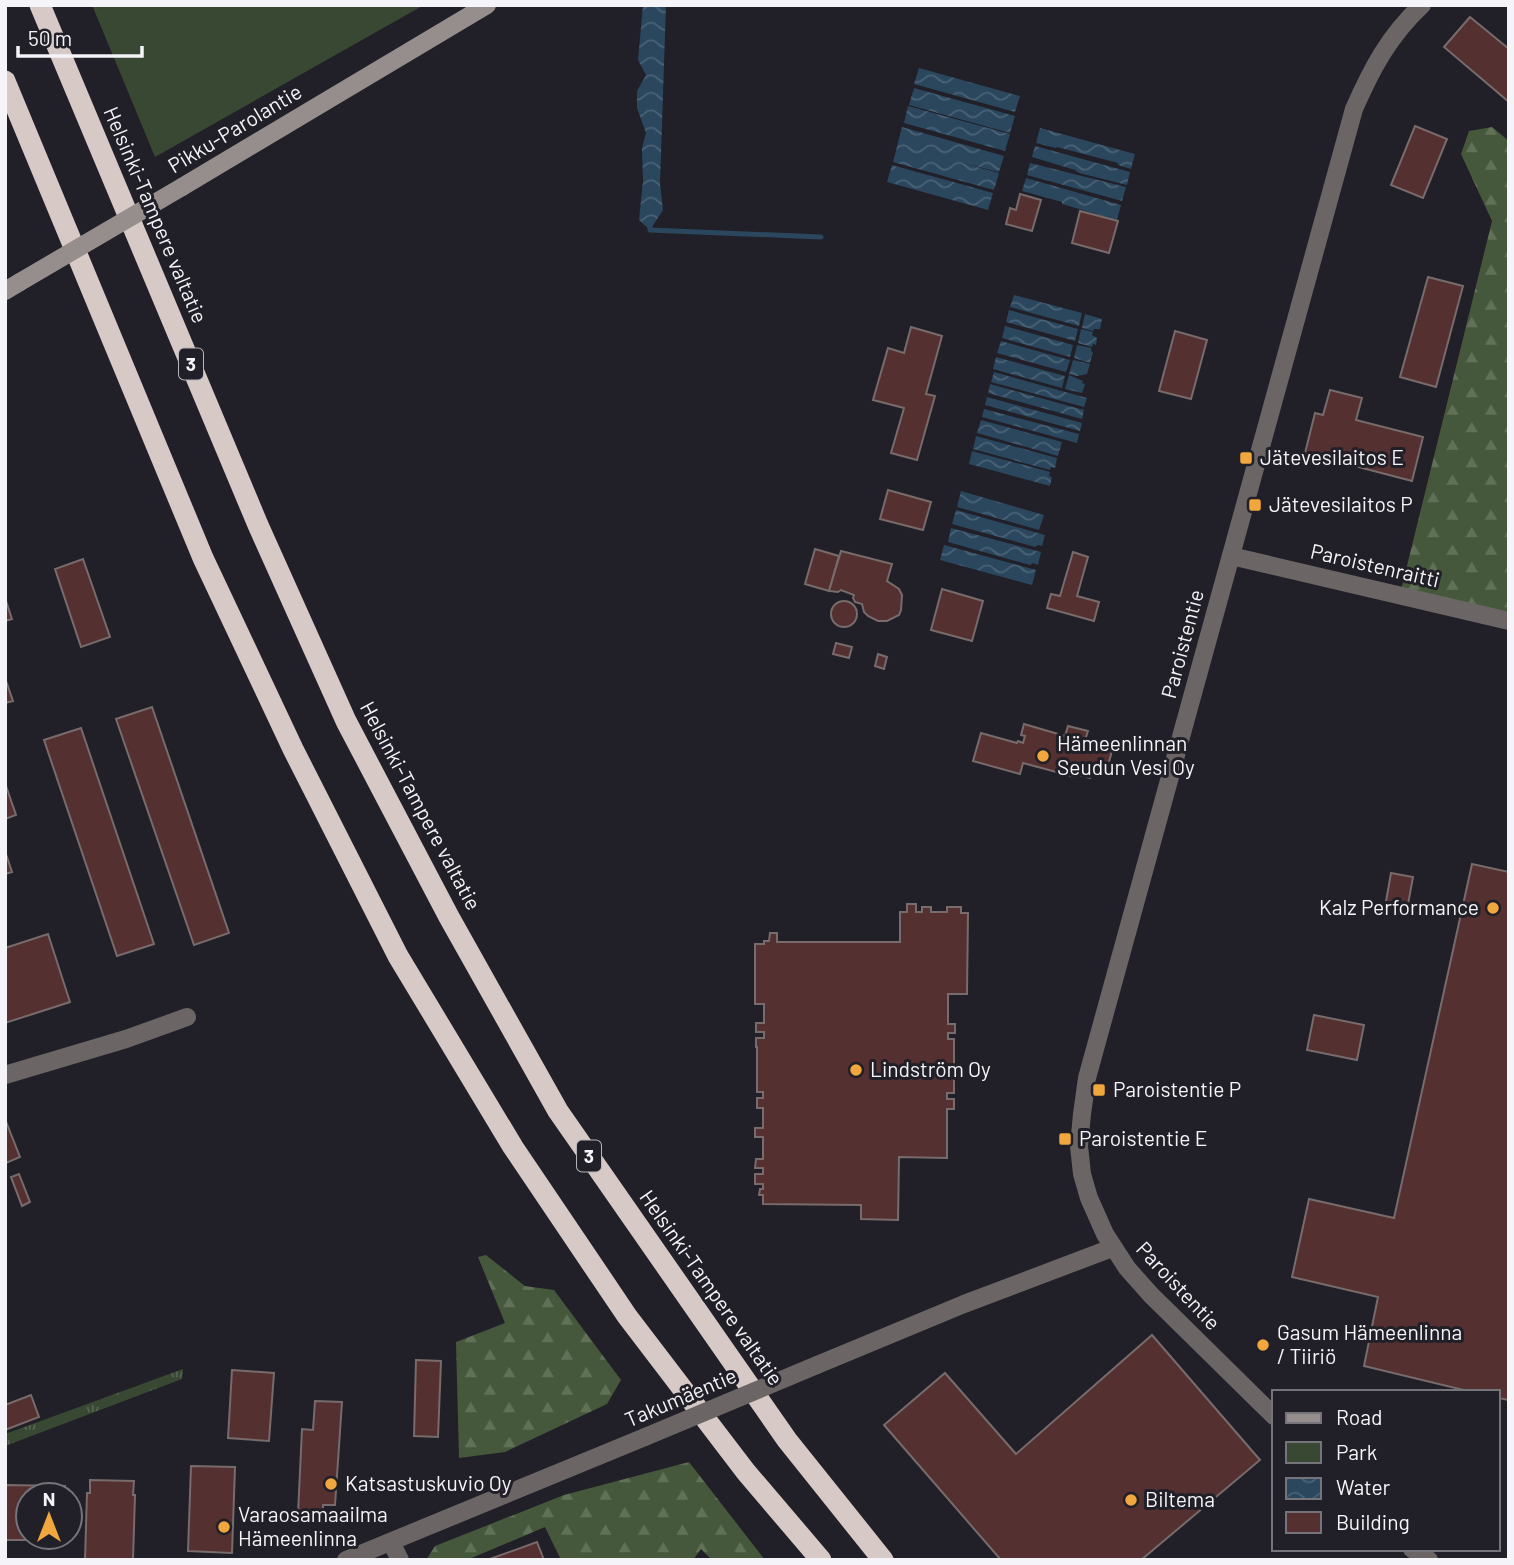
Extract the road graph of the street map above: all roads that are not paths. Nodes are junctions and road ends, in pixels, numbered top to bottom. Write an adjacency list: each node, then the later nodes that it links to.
1 (40, 5): 16 (highway, Helsinki-Tampere valtatie / 3)
2 (487, 5): 5 (main road, Pikku-Parolantie, bridge)
3 (1422, 5): 6 (street, Paroistentie)
4 (5, 81): 15 (highway)
5 (13, 287)
6 (1231, 556): 7 (street, Paroistenraitti); 10 (street, Paroistentie)
7 (1509, 621)
8 (187, 1017): 9 (street)
9 (5, 1075)
10 (1112, 1248): 11 (street, Paroistentie); 12 (street, Takumäentie, bridge)
11 (1272, 1414)
12 (391, 1542): 13 (street, Takumäentie); 14 (street)
13 (346, 1560)
14 (400, 1560)
15 (821, 1560)
16 (883, 1560)

